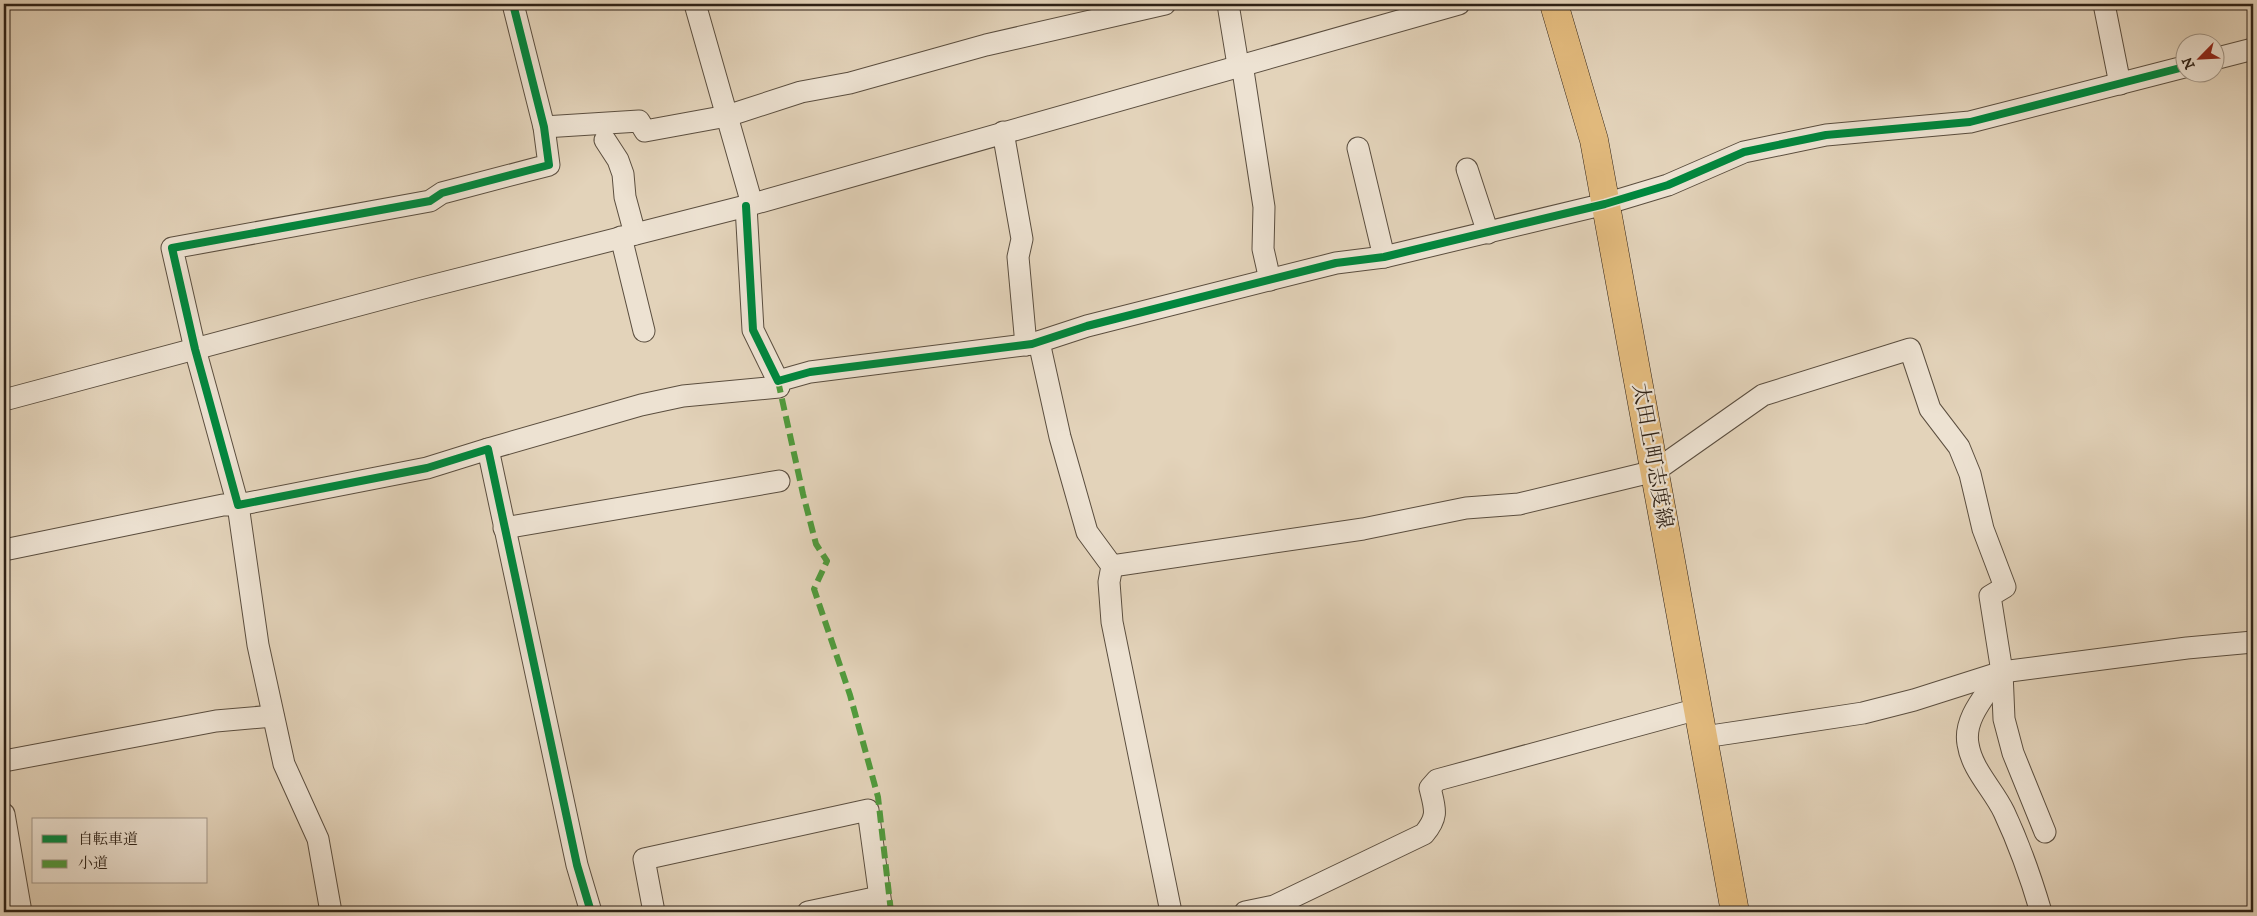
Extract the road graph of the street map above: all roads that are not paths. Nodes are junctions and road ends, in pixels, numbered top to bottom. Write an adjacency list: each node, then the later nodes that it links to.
1 (513, 4): 14 (street)
2 (695, 4): 13 (street)
3 (1164, 4): 13 (street)
4 (1228, 4): 10 (street)
5 (1459, 4): 10 (street)
6 (1554, 4): 19 (main road, 太田上町志度線)
7 (2104, 4): 12 (street)
8 (2253, 50): 9 (street)
9 (2224, 57)
10 (1240, 65): 15 (street); 24 (street)
11 (2174, 70): 12 (street)
12 (2120, 84): 19 (street)
13 (726, 116): 14 (street); 20 (street)
14 (544, 127): 27 (street)
15 (1003, 132): 20 (street); 26 (street)
16 (606, 140): 22 (street)
17 (1358, 148): 23 (street)
18 (1467, 170): 21 (street)
19 (1605, 204): 21 (street); 31 (main road, 太田上町志度線)
20 (749, 205): 22 (street); 26 (street)
21 (1488, 233): 23 (street)
22 (628, 236): 25 (street); 27 (street)
23 (1384, 257): 24 (street)
24 (1270, 280): 26 (street)
25 (644, 332)
26 (1033, 344): 36 (street)
27 (195, 349): 29 (street); 33 (street)
28 (780, 386): 30 (street)
29 (4, 400)
30 (488, 449): 33 (street); 34 (street)
31 (1655, 471): 36 (street); 38 (street); 39 (main road, 太田上町志度線)
32 (779, 481): 34 (street)
33 (238, 505): 35 (street); 40 (street)
34 (504, 528): 48 (street)
35 (4, 550)
36 (1112, 566): 51 (street)
37 (2253, 642): 38 (street)
38 (1997, 679): 41 (street); 44 (street); 54 (street)
39 (1698, 709): 41 (main road, 太田上町志度線); 52 (street)
40 (273, 716): 42 (street); 47 (street)
41 (1704, 736): 53 (main road, 太田上町志度線)
42 (4, 760)
43 (4, 814): 46 (street)
44 (2045, 832)
45 (881, 904): 49 (street); 50 (street)
46 (21, 912)
47 (331, 912)
48 (591, 912)
49 (654, 912)
50 (808, 912)
51 (1171, 912)
52 (1246, 912)
53 (1734, 912)
54 (2041, 912)

